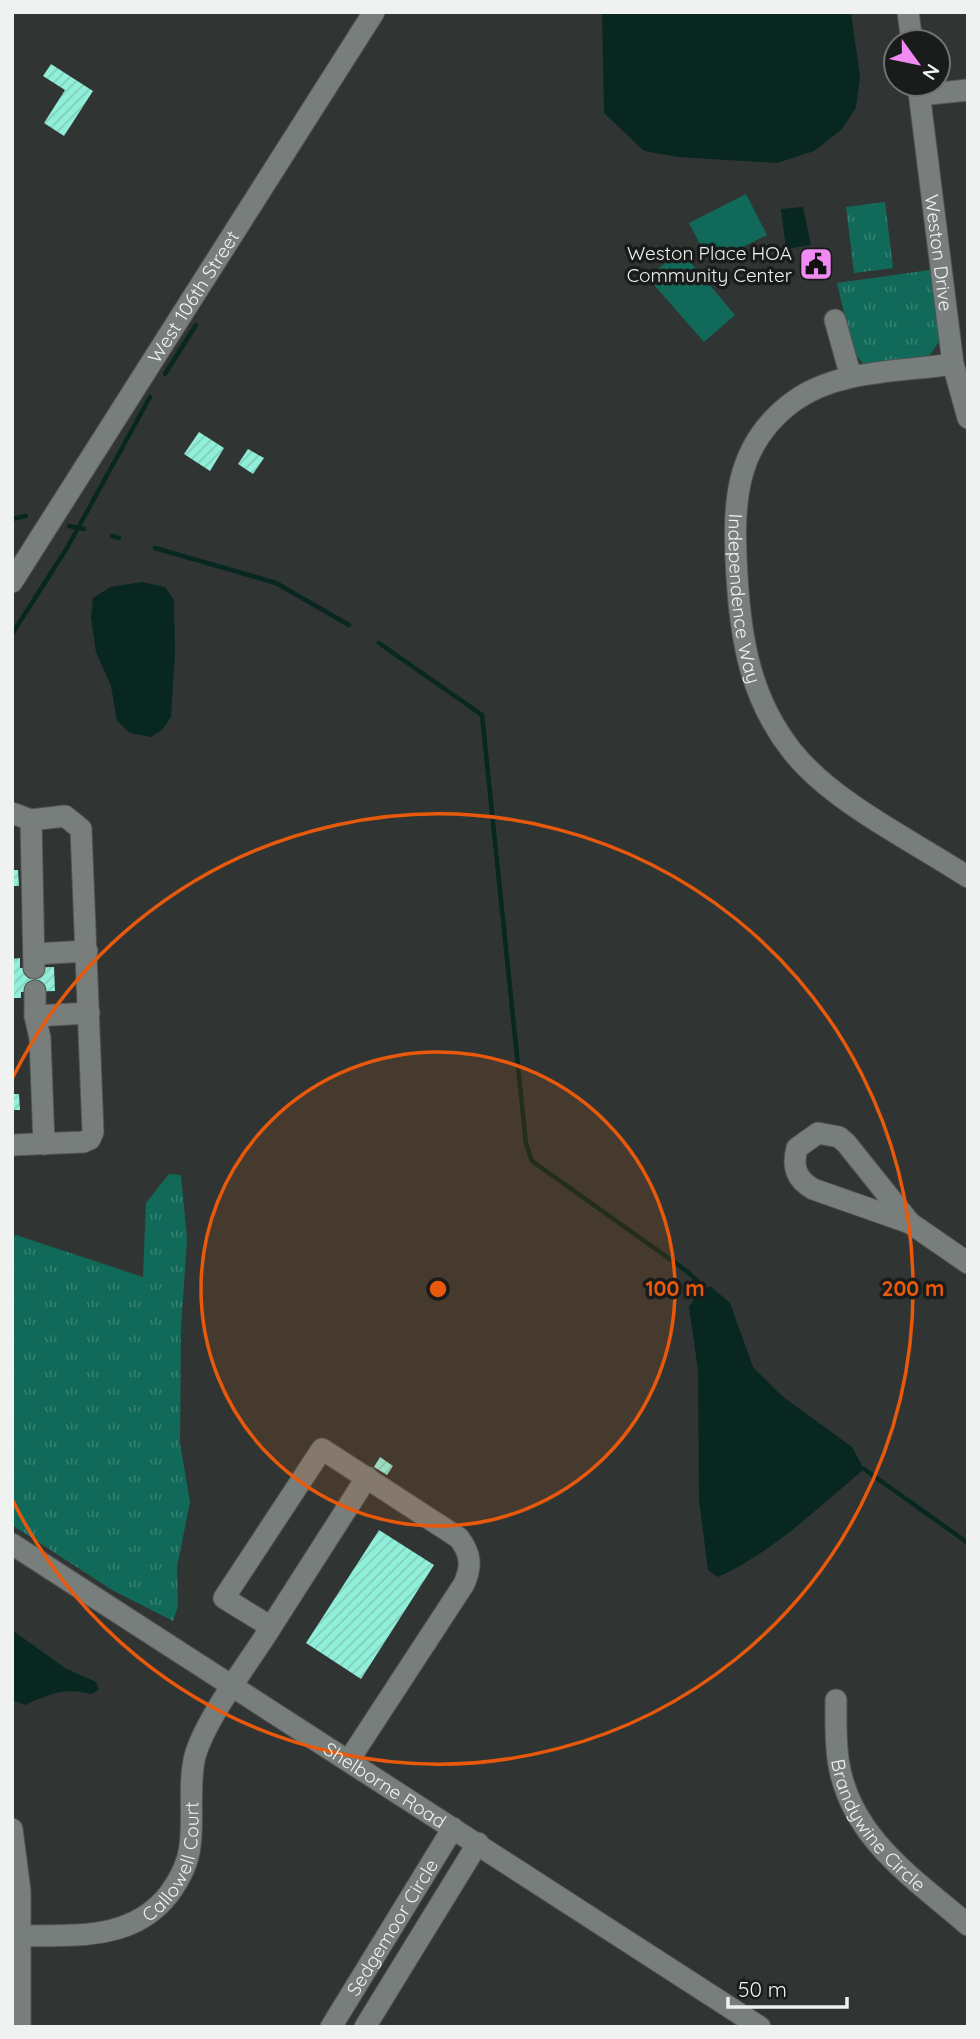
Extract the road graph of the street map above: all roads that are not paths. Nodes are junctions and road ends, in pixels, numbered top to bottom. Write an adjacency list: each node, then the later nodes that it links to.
1 (374, 12): 7 (street, West 106th Street)
2 (920, 98): 4 (street, Weston Drive)
3 (835, 320): 5 (street)
4 (953, 364): 5 (street, Independence Way); 6 (street, Weston Drive)
5 (851, 377): 9 (street, Independence Way)
6 (968, 418)
7 (12, 582)
8 (22, 816): 10 (street); 10 (street)
9 (968, 877)
10 (87, 951): 12 (street)
11 (34, 991): 13 (street)
12 (89, 1013): 13 (street); 14 (street)
13 (35, 1016): 14 (street)
14 (44, 1144): 15 (street)
15 (12, 1145)
16 (909, 1223): 16 (street); 17 (street)
17 (968, 1263)
18 (367, 1477): 20 (street, Callowell Court); 20 (street); 23 (street)
19 (12, 1544): 21 (street, Shelborne Road)
20 (271, 1627): 21 (street, Callowell Court)
21 (234, 1686): 23 (street, Shelborne Road); 29 (street, Callowell Court)
22 (836, 1700): 28 (street, Brandywine Circle)
23 (349, 1760): 24 (street, Shelborne Road)
24 (453, 1828): 26 (street, Shelborne Road); 27 (street, Sedgemoor Circle)
25 (12, 1829): 29 (street)
26 (478, 1843): 30 (street, Sedgemoor Circle); 34 (street, Shelborne Road)
27 (395, 1922): 30 (street); 32 (street, Sedgemoor Circle)
28 (968, 1925)
29 (21, 1936): 31 (street)
30 (420, 1937): 33 (street, Sedgemoor Circle)
31 (20, 2027)
32 (331, 2027)
33 (365, 2027)
34 (760, 2027)

